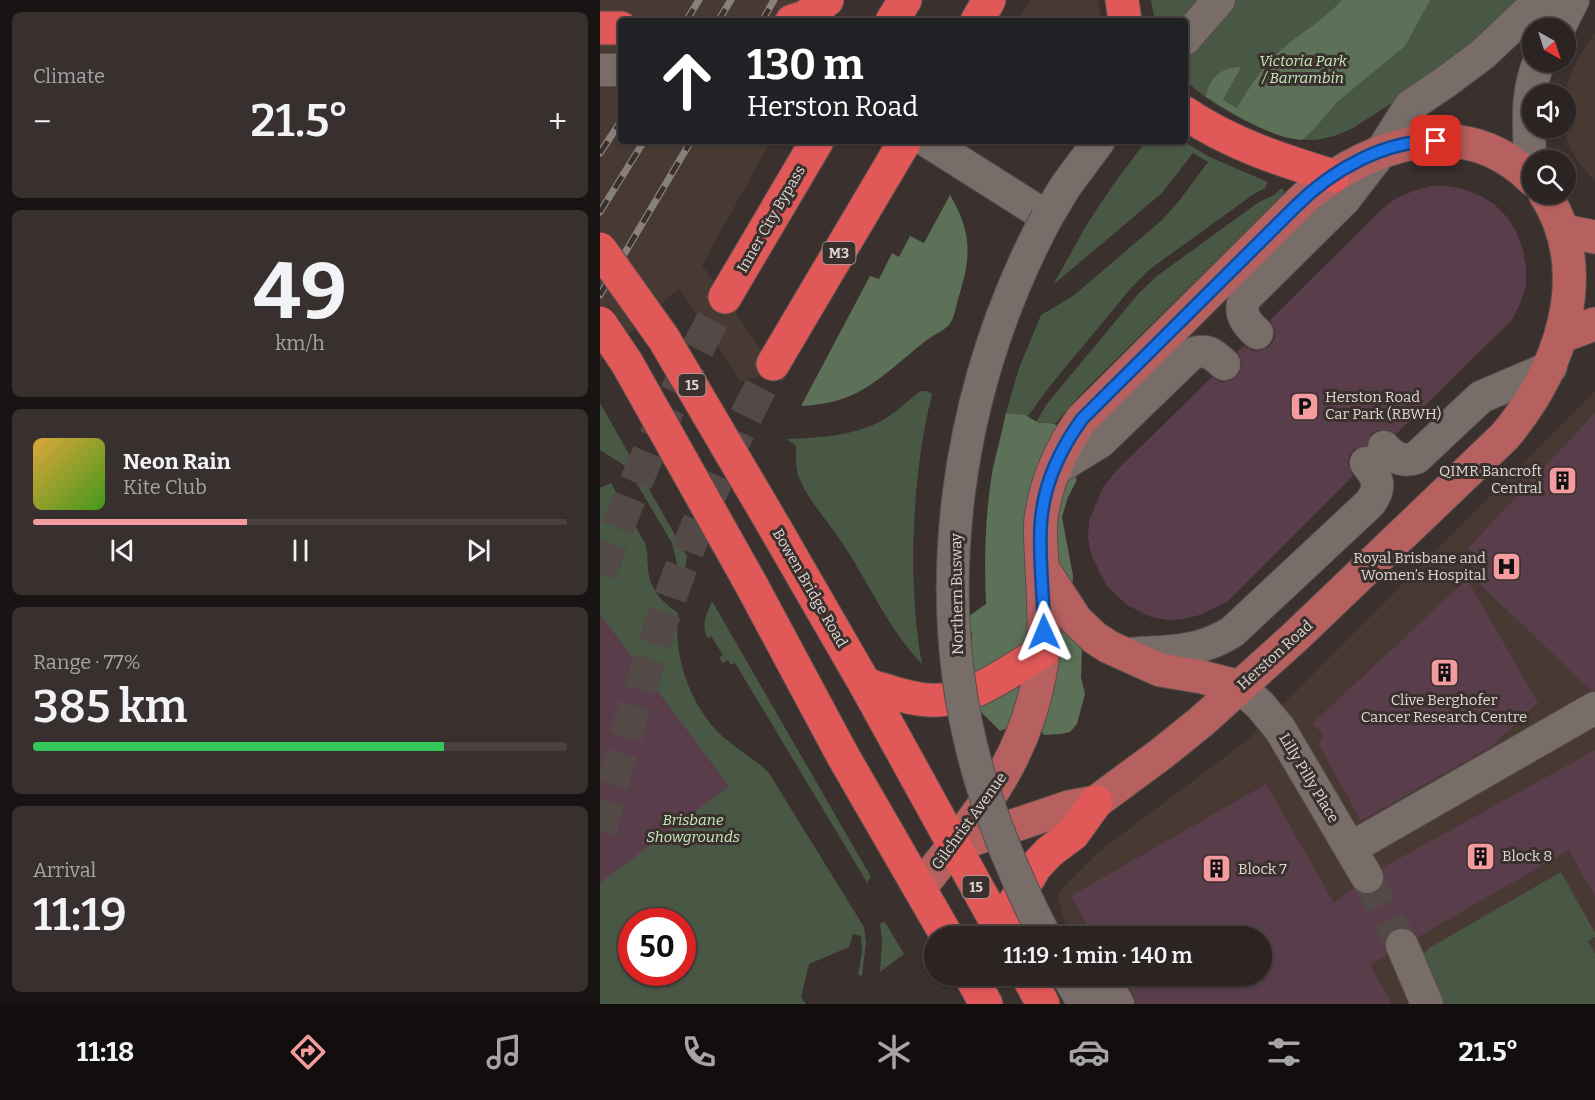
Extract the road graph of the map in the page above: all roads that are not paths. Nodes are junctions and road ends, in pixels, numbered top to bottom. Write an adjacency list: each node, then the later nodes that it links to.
1 (904, 0): 7 (highway)
2 (989, 0): 8 (highway)
3 (1122, 0): 9 (highway)
4 (1219, 0): 13 (lane)
5 (1540, 0): 23 (lane)
6 (1573, 0): 10 (lane)
7 (894, 18)
8 (978, 18)
9 (1125, 18)
10 (1564, 18)
11 (600, 28): 12 (highway)
12 (618, 28)
13 (1188, 36)
14 (600, 70): 15 (lane)
15 (618, 70)
16 (1536, 72): 22 (lane)
17 (1188, 115): 25 (highway)
18 (815, 144): 30 (highway, Inner City Bypass)
19 (903, 144): 35 (highway, M3)
20 (932, 144): 27 (lane)
21 (1097, 144): 27 (lane, Northern Busway)
22 (1531, 150)
23 (1381, 152): 24 (main road, Herston Road); 25 (main road, Gilchrist Avenue); 33 (lane)
24 (1522, 172)
25 (1333, 176): 38 (main road, Gilchrist Avenue)
26 (1552, 204): 28 (main road, Herston Road)
27 (1047, 217): 54 (lane, Northern Busway, bridge)
28 (1580, 234): 34 (main road, Herston Road)
29 (600, 249): 42 (highway, Bowen Bridge Road / 15, bridge)
30 (725, 297)
31 (600, 323): 48 (highway, bridge)
32 (1595, 324): 34 (main road)
33 (1257, 333)
34 (1562, 336): 37 (main road, Herston Road)
35 (772, 364)
36 (1224, 364): 38 (lane)
37 (1551, 367): 41 (lane); 43 (main road, Herston Road)
38 (1054, 470): 39 (main road, Gilchrist Avenue)
39 (1042, 568): 40 (main road, Gilchrist Avenue); 41 (main road)
40 (1043, 651): 42 (highway); 46 (main road, Gilchrist Avenue)
41 (1126, 654): 43 (main road)
42 (865, 684): 46 (highway, Bowen Bridge Road / 15)
43 (1240, 687): 45 (main road, Herston Road); 47 (lane, Lilly Pilly Place)
44 (1595, 708): 47 (lane)
45 (1096, 802): 46 (main road, Herston Road); 53 (highway)
46 (953, 846): 48 (main road, Herston Road); 50 (main road, Gilchrist Avenue); 52 (highway, Bowen Bridge Road / 15)
47 (1351, 848): 49 (lane, Lilly Pilly Place)
48 (903, 859): 50 (highway)
49 (1367, 876)
50 (920, 888): 51 (highway)
51 (941, 926)
52 (999, 926)
53 (1005, 926)
54 (1040, 926)
55 (1402, 945): 60 (lane)
56 (976, 986): 61 (highway)
57 (1033, 986): 62 (highway)
58 (1073, 986): 63 (lane)
59 (1107, 986): 64 (lane)
60 (1423, 995)
61 (986, 1004)
62 (1043, 1004)
63 (1083, 1004)
64 (1118, 1004)

